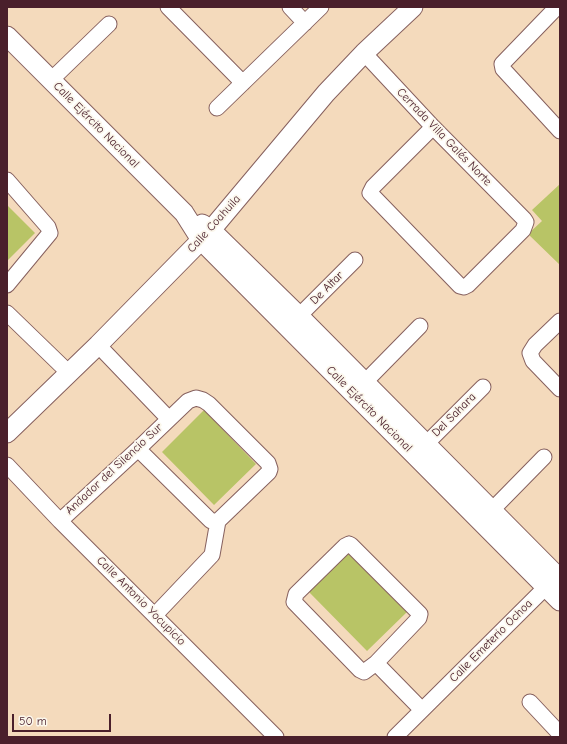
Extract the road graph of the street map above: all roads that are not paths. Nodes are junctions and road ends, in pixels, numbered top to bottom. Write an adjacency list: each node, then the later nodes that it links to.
1 (168, 7): 11 (street)
2 (290, 7): 6 (street)
3 (321, 7): 6 (street)
4 (413, 7): 9 (street, Calle Coahuila)
5 (557, 7): 14 (street)
6 (305, 23): 11 (street)
7 (109, 24): 10 (street)
8 (7, 36): 10 (street, Calle Ejército Nacional)
9 (364, 53): 13 (street, Cerrada Villa Galés Norte); 16 (street, Calle Coahuila)
10 (51, 80): 16 (street, Calle Ejército Nacional)
11 (243, 83): 12 (street)
12 (217, 108)
13 (433, 127): 13 (street, Cerrada Villa Galés Norte)
14 (560, 131)
15 (7, 180): 18 (street)
16 (206, 235): 20 (street, Calle Ejército Nacional); 23 (street, Calle Coahuila); 37 (street, Calle Ejército Nacional)
17 (355, 260): 20 (street, De Altar)
18 (7, 285)
19 (7, 313): 24 (street)
20 (299, 316): 25 (street, Calle Ejército Nacional)
21 (560, 321): 27 (street)
22 (420, 326): 25 (street)
23 (98, 345): 24 (street, Calle Coahuila); 28 (street)
24 (69, 373): 29 (street, Calle Coahuila)
25 (364, 383): 30 (street, Calle Ejército Nacional)
26 (483, 387): 30 (street, Del Sahara)
27 (560, 389)
28 (168, 418): 31 (street, Andador del Silencio Sur); 36 (street, Andador del Silencio Sur)
29 (7, 434)
30 (426, 444): 34 (street, Calle Ejército Nacional)
31 (138, 449): 35 (street, Andador del Silencio Sur); 36 (street)
32 (544, 457): 34 (street)
33 (7, 465): 35 (street, Calle Antonio Yocupicio)
34 (492, 510): 37 (street, Calle Ejército Nacional)
35 (60, 520): 39 (street, Calle Antonio Yocupicio)
36 (218, 522): 39 (street)
37 (556, 579): 38 (street, Calle Ejército Nacional); 42 (street, Calle Emeterio Ochoa)
38 (560, 601)
39 (155, 615): 44 (street, Calle Antonio Yocupicio)
40 (376, 663): 40 (street); 42 (street)
41 (530, 702): 43 (street)
42 (422, 710): 45 (street, Calle Emeterio Ochoa)
43 (554, 733)
44 (276, 737)
45 (395, 737)

